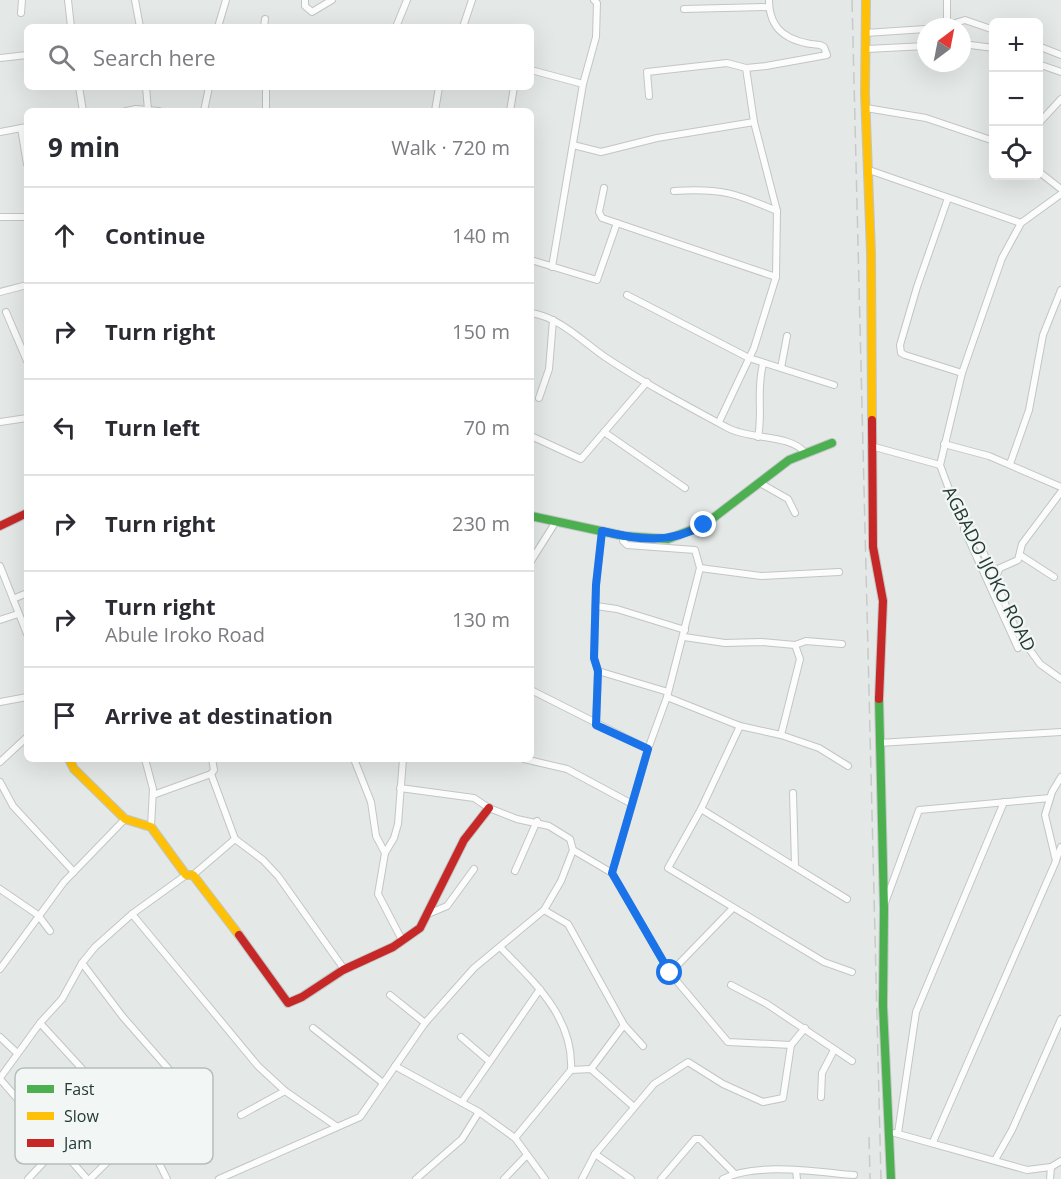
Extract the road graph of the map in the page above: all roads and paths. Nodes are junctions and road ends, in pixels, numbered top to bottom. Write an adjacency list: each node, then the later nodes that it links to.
1 (22, 0): 14 (street)
2 (68, 0): 18 (street)
3 (135, 0): 19 (street)
4 (226, 0): 20 (street)
5 (305, 0): 6 (street)
6 (332, 0)
7 (407, 0): 22 (street)
8 (472, 0): 23 (street)
9 (594, 0): 39 (street)
10 (866, 0): 26 (street)
11 (946, 0): 15 (street)
12 (766, 3): 13 (street); 36 (street)
13 (684, 9)
14 (21, 13)
15 (946, 18)
16 (265, 19): 21 (street)
17 (971, 22): 24 (street)
18 (71, 24)
19 (139, 24)
20 (219, 24)
21 (264, 24)
22 (397, 24)
23 (464, 24)
24 (989, 29)
25 (917, 30): 26 (street)
26 (865, 33): 31 (street)
27 (971, 45): 29 (street)
28 (917, 46): 31 (street)
29 (989, 47)
30 (1043, 48): 33 (street)
31 (867, 49): 54 (street)
32 (24, 54): 34 (street)
33 (1061, 55)
34 (0, 58)
35 (1043, 66): 38 (street)
36 (746, 68): 46 (street); 56 (street)
37 (534, 71): 39 (street)
38 (1061, 72)
39 (583, 84): 60 (street)
40 (80, 90): 48 (street)
41 (146, 90): 49 (street)
42 (208, 90): 50 (street)
43 (266, 90): 51 (street)
44 (438, 90): 52 (street)
45 (514, 90): 53 (street)
46 (649, 96)
47 (1061, 99): 55 (street)
48 (82, 108)
49 (148, 108)
50 (205, 108)
51 (266, 108)
52 (436, 108)
53 (510, 108)
54 (866, 108): 59 (street); 61 (street)
55 (1043, 119)
56 (754, 122): 60 (street); 68 (street)
57 (24, 128): 58 (street)
58 (0, 132)
59 (989, 140)
60 (573, 145): 74 (street)
61 (869, 170): 67 (street); 100 (street)
62 (1043, 175): 64 (street)
63 (604, 188): 71 (street)
64 (1061, 189)
65 (674, 191): 68 (street)
66 (1061, 194): 72 (street, AGBADO IJOKO ROAD)
67 (948, 198): 72 (street); 88 (street)
68 (777, 211): 75 (street)
69 (24, 217): 70 (street)
70 (0, 218)
71 (617, 223): 74 (street); 75 (street)
72 (1021, 223): 88 (street, AGBADO IJOKO ROAD)
73 (534, 261): 74 (street)
74 (552, 267)
75 (776, 277): 85 (street)
76 (24, 286): 78 (street)
77 (1061, 290): 102 (street)
78 (0, 292)
79 (627, 295): 85 (street)
80 (6, 312): 84 (street)
81 (534, 314): 82 (street)
82 (553, 320): 89 (street); 91 (street)
83 (786, 336): 87 (street)
84 (24, 354)
85 (749, 358): 86 (street); 94 (street)
86 (763, 364): 87 (street); 97 (street)
87 (782, 368): 90 (street)
88 (962, 373): 99 (street, AGBADO IJOKO ROAD)
89 (647, 382): 94 (street); 95 (street)
90 (834, 385)
91 (539, 398)
92 (24, 418): 93 (street)
93 (0, 422)
94 (719, 422): 97 (street)
95 (604, 432): 96 (street); 106 (street)
96 (534, 437)
97 (758, 437): 101 (street)
98 (832, 443): 101 (street)
99 (944, 444): 102 (street); 103 (street, AGBADO IJOKO ROAD)
100 (871, 445): 103 (street); 146 (street)
101 (805, 453): 104 (street)
102 (1010, 464): 105 (street)
103 (940, 465): 122 (street, AGBADO IJOKO ROAD)
104 (760, 483): 108 (street); 115 (street)
105 (1061, 487)
106 (685, 488)
107 (1061, 492): 116 (street)
108 (795, 513)
109 (24, 514): 112 (street)
110 (534, 517): 111 (street)
111 (555, 523): 114 (street); 117 (street)
112 (0, 526)
113 (964, 530): 133 (street)
114 (602, 531): 115 (street); 125 (street)
115 (624, 536): 119 (street)
116 (1020, 555): 121 (street); 122 (street)
117 (534, 556)
118 (0, 566): 124 (street)
119 (700, 568): 120 (street); 129 (street)
120 (839, 572)
121 (1053, 577)
122 (995, 578): 135 (street, AGBADO IJOKO ROAD)
123 (24, 594): 124 (street)
124 (13, 599): 126 (street)
125 (596, 606): 129 (street); 134 (street)
126 (18, 614): 127 (street); 128 (street)
127 (0, 620)
128 (24, 627)
129 (685, 630): 130 (street)
130 (684, 637): 132 (street); 137 (street)
131 (842, 644): 132 (street)
132 (795, 645): 144 (street)
133 (1018, 648)
134 (598, 671): 137 (street); 140 (street)
135 (1061, 679)
136 (534, 692): 140 (street)
137 (667, 695): 142 (street); 147 (street)
138 (24, 698): 139 (street)
139 (0, 702)
140 (596, 725): 147 (street)
141 (1061, 725): 143 (street)
142 (740, 726): 144 (street); 166 (street)
143 (1061, 733): 146 (street)
144 (781, 735): 155 (street)
145 (24, 740): 149 (street)
146 (879, 743): 183 (street)
147 (648, 749): 164 (street)
148 (534, 761): 164 (street)
149 (0, 762)
150 (70, 762): 167 (street)
151 (146, 762): 161 (street)
152 (213, 762): 156 (street)
153 (355, 762): 173 (street)
154 (403, 762): 159 (street)
155 (848, 766)
156 (211, 774): 161 (street); 170 (street)
157 (1061, 779): 162 (street)
158 (0, 782): 177 (street)
159 (400, 788): 165 (street); 173 (street)
160 (792, 793): 175 (street)
161 (153, 795): 169 (street)
162 (1050, 798): 163 (street); 174 (street)
163 (1004, 802): 183 (street); 229 (street)
164 (632, 804): 179 (street)
165 (489, 808): 168 (street); 187 (street)
166 (701, 809): 175 (street); 184 (street)
167 (125, 819): 169 (street); 177 (street)
168 (537, 821): 172 (street); 178 (street)
169 (151, 826): 180 (street)
170 (235, 839): 180 (street); 194 (street)
171 (1061, 847): 174 (street)
172 (573, 850): 179 (street); 185 (street)
173 (385, 853): 190 (street)
174 (1056, 861): 231 (street)
175 (795, 865): 182 (street)
176 (474, 869): 187 (street)
177 (74, 872): 188 (street)
178 (515, 872)
179 (612, 873): 196 (street)
180 (190, 875): 186 (street); 194 (street)
181 (0, 889): 188 (street)
182 (847, 899)
183 (884, 908): 229 (street)
184 (732, 909): 195 (street); 196 (street)
185 (544, 910): 191 (street); 203 (street)
186 (132, 914): 192 (street); 221 (street)
187 (428, 914): 190 (street)
188 (39, 915): 189 (street); 193 (street)
189 (50, 931)
190 (402, 940): 194 (street)
191 (501, 948): 198 (street); 202 (street)
192 (82, 963): 201 (street); 216 (street)
193 (0, 969)
194 (344, 969)
195 (852, 972)
196 (670, 973): 208 (street)
197 (731, 985): 205 (street)
198 (540, 989): 212 (street); 218 (street)
199 (390, 995): 202 (street)
200 (1061, 1019): 234 (street)
201 (40, 1023): 211 (street); 215 (street)
202 (425, 1023): 214 (street)
203 (624, 1025): 209 (street); 217 (street)
204 (313, 1028): 220 (street)
205 (805, 1028): 208 (street); 210 (street)
206 (0, 1037): 211 (street)
207 (461, 1037): 212 (street)
208 (791, 1045): 225 (street)
209 (643, 1046)
210 (834, 1050): 213 (street); 223 (street)
211 (17, 1053): 219 (street)
212 (489, 1061): 224 (street)
213 (852, 1061)
214 (395, 1066): 220 (street); 224 (street)
215 (81, 1068)
216 (168, 1068)
217 (591, 1069): 218 (street); 225 (street)
218 (571, 1070): 230 (street)
219 (0, 1078): 222 (street)
220 (382, 1083): 228 (street)
221 (285, 1091): 227 (street); 228 (street)
222 (15, 1095)
223 (821, 1097)
224 (462, 1102): 226 (street)
225 (634, 1107): 232 (street)
226 (479, 1112): 230 (street); 248 (street)
227 (241, 1115)
228 (336, 1126): 247 (street)
229 (893, 1133): 231 (street); 256 (street)
230 (515, 1138): 233 (street)
231 (933, 1142): 234 (street)
232 (595, 1154): 251 (street); 252 (street)
233 (527, 1155): 249 (street); 250 (street)
234 (995, 1160): 240 (street)
235 (1061, 1161): 240 (street)
236 (42, 1164): 244 (street)
237 (76, 1164): 245 (street)
238 (104, 1164): 245 (street)
239 (160, 1164): 246 (street)
240 (1051, 1167): 257 (street)
241 (796, 1170): 242 (street); 243 (street); 255 (street)
242 (734, 1173): 253 (street); 254 (street)
243 (854, 1175)
244 (28, 1179)
245 (88, 1179)
246 (167, 1179)
247 (219, 1179)
248 (416, 1179)
249 (504, 1179)
250 (546, 1179)
251 (582, 1179)
252 (631, 1179)
253 (662, 1179)
254 (723, 1179)
255 (797, 1179)
256 (891, 1179)
257 (1050, 1179)

